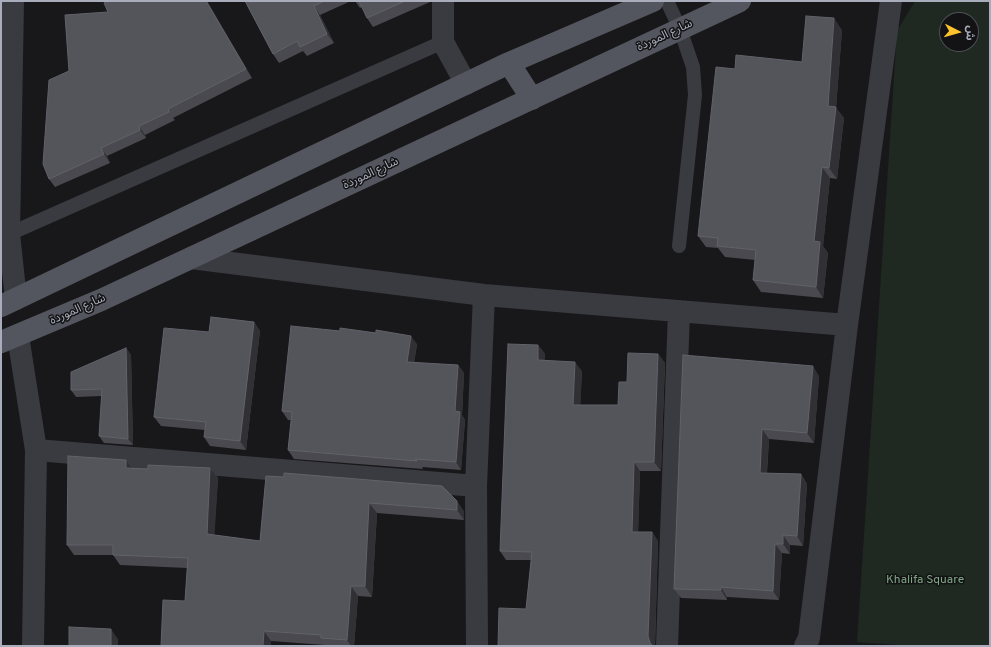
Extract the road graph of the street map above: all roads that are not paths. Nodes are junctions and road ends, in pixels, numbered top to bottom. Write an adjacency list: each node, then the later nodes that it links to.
1 (13, 1): 10 (street)
2 (443, 1): 8 (street)
3 (653, 1): 9 (main road)
4 (667, 1): 7 (lane)
5 (740, 1): 7 (main road, شارع الموردة)
6 (891, 1): 20 (street)
7 (680, 29): 12 (main road, شارع الموردة); 15 (lane)
8 (443, 42): 11 (street); 14 (lane)
9 (508, 63): 11 (main road); 12 (main road)
10 (6, 69): 13 (street)
11 (466, 84): 18 (main road)
12 (532, 99): 16 (main road, شارع الموردة)
13 (5, 185): 14 (street)
14 (9, 234): 18 (street)
15 (679, 246)
16 (190, 258): 17 (street); 21 (main road, شارع الموردة)
17 (484, 295): 19 (street); 23 (street)
18 (8, 303)
19 (679, 311): 20 (street); 26 (street)
20 (847, 325): 27 (street)
21 (10, 339): 22 (street)
22 (36, 450): 23 (street); 24 (street)
23 (476, 486): 25 (street)
24 (33, 646)
25 (477, 646)
26 (667, 646)
27 (806, 646)

